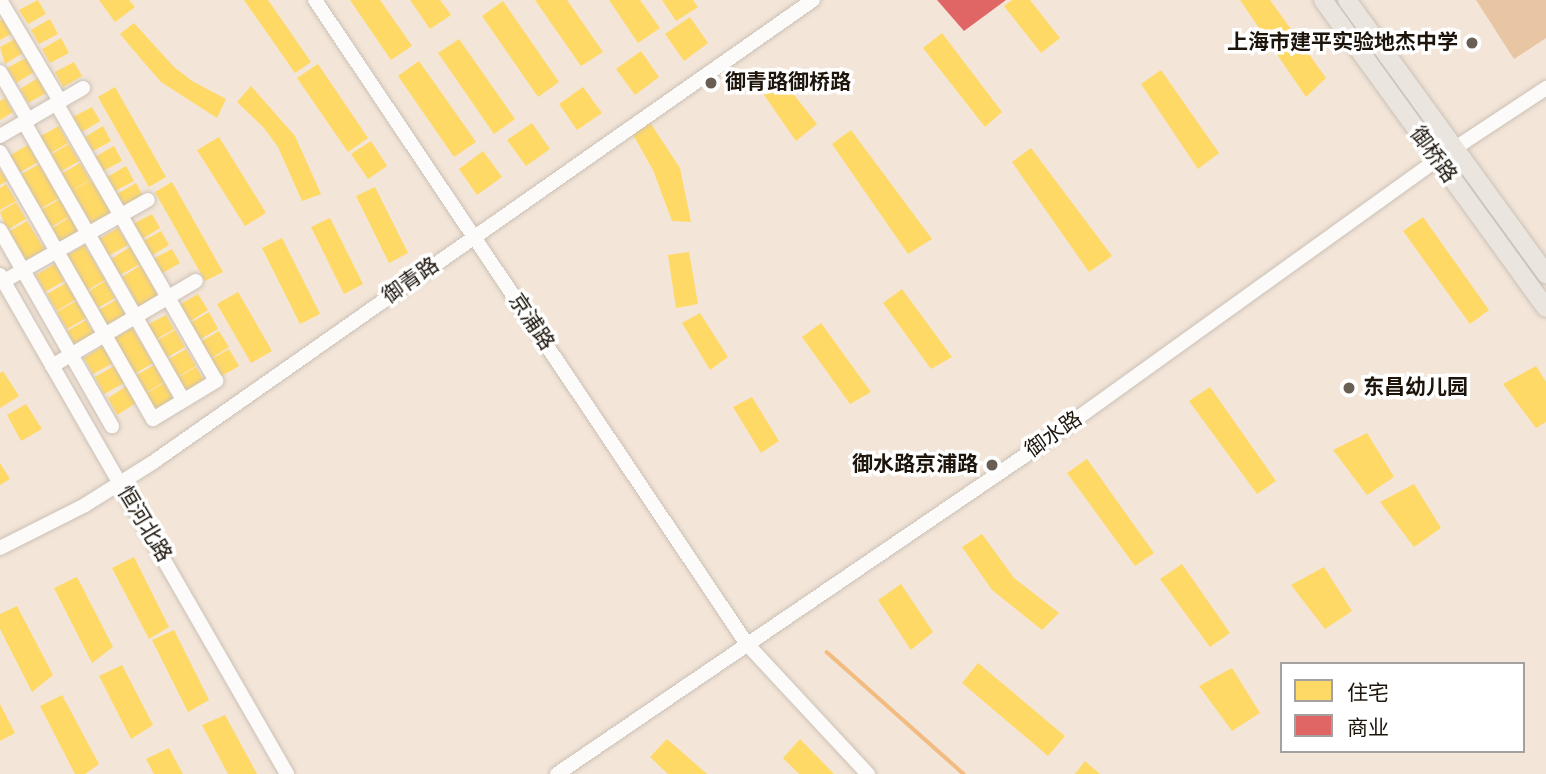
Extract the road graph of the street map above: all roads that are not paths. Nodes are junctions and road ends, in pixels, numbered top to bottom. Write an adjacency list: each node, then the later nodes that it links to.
1 (1, 0): 9 (street)
2 (315, 0): 19 (street, 京浦路)
3 (813, 0): 19 (street, 御青路)
4 (1323, 0): 14 (main road, 御桥路)
5 (1348, 0): 12 (main road, 御桥路)
6 (0, 72): 10 (street)
7 (83, 88): 9 (street)
8 (1546, 88): 12 (street, 御水路)
9 (58, 102): 10 (street); 16 (street)
10 (26, 121): 11 (street); 18 (street)
11 (0, 136)
12 (1453, 150): 14 (street, 御水路); 22 (main road, 御桥路)
13 (0, 152): 20 (street)
14 (1437, 160): 26 (main road, 御桥路); 35 (street, 御水路)
15 (148, 200): 16 (street)
16 (121, 215): 18 (street); 25 (street)
17 (0, 230): 21 (street)
18 (88, 234): 20 (street); 27 (street)
19 (474, 237): 33 (street, 御青路); 35 (street, 京浦路)
20 (57, 251): 21 (street); 28 (street)
21 (23, 270): 23 (street); 29 (street)
22 (1546, 274)
23 (2, 278): 30 (street, 恒河北路)
24 (196, 281): 25 (street)
25 (168, 297): 27 (street); 31 (street)
26 (1546, 307)
27 (135, 317): 28 (street); 31 (street)
28 (105, 335): 29 (street); 31 (street)
29 (72, 355): 30 (street); 32 (street)
30 (52, 366): 33 (street, 恒河北路)
31 (183, 400)
32 (113, 426)
33 (120, 484): 34 (street, 御青路); 36 (street, 恒河北路)
34 (0, 548)
35 (747, 645): 37 (street, 御水路); 38 (street, 京浦路)
36 (287, 774)
37 (557, 774)
38 (867, 774)

